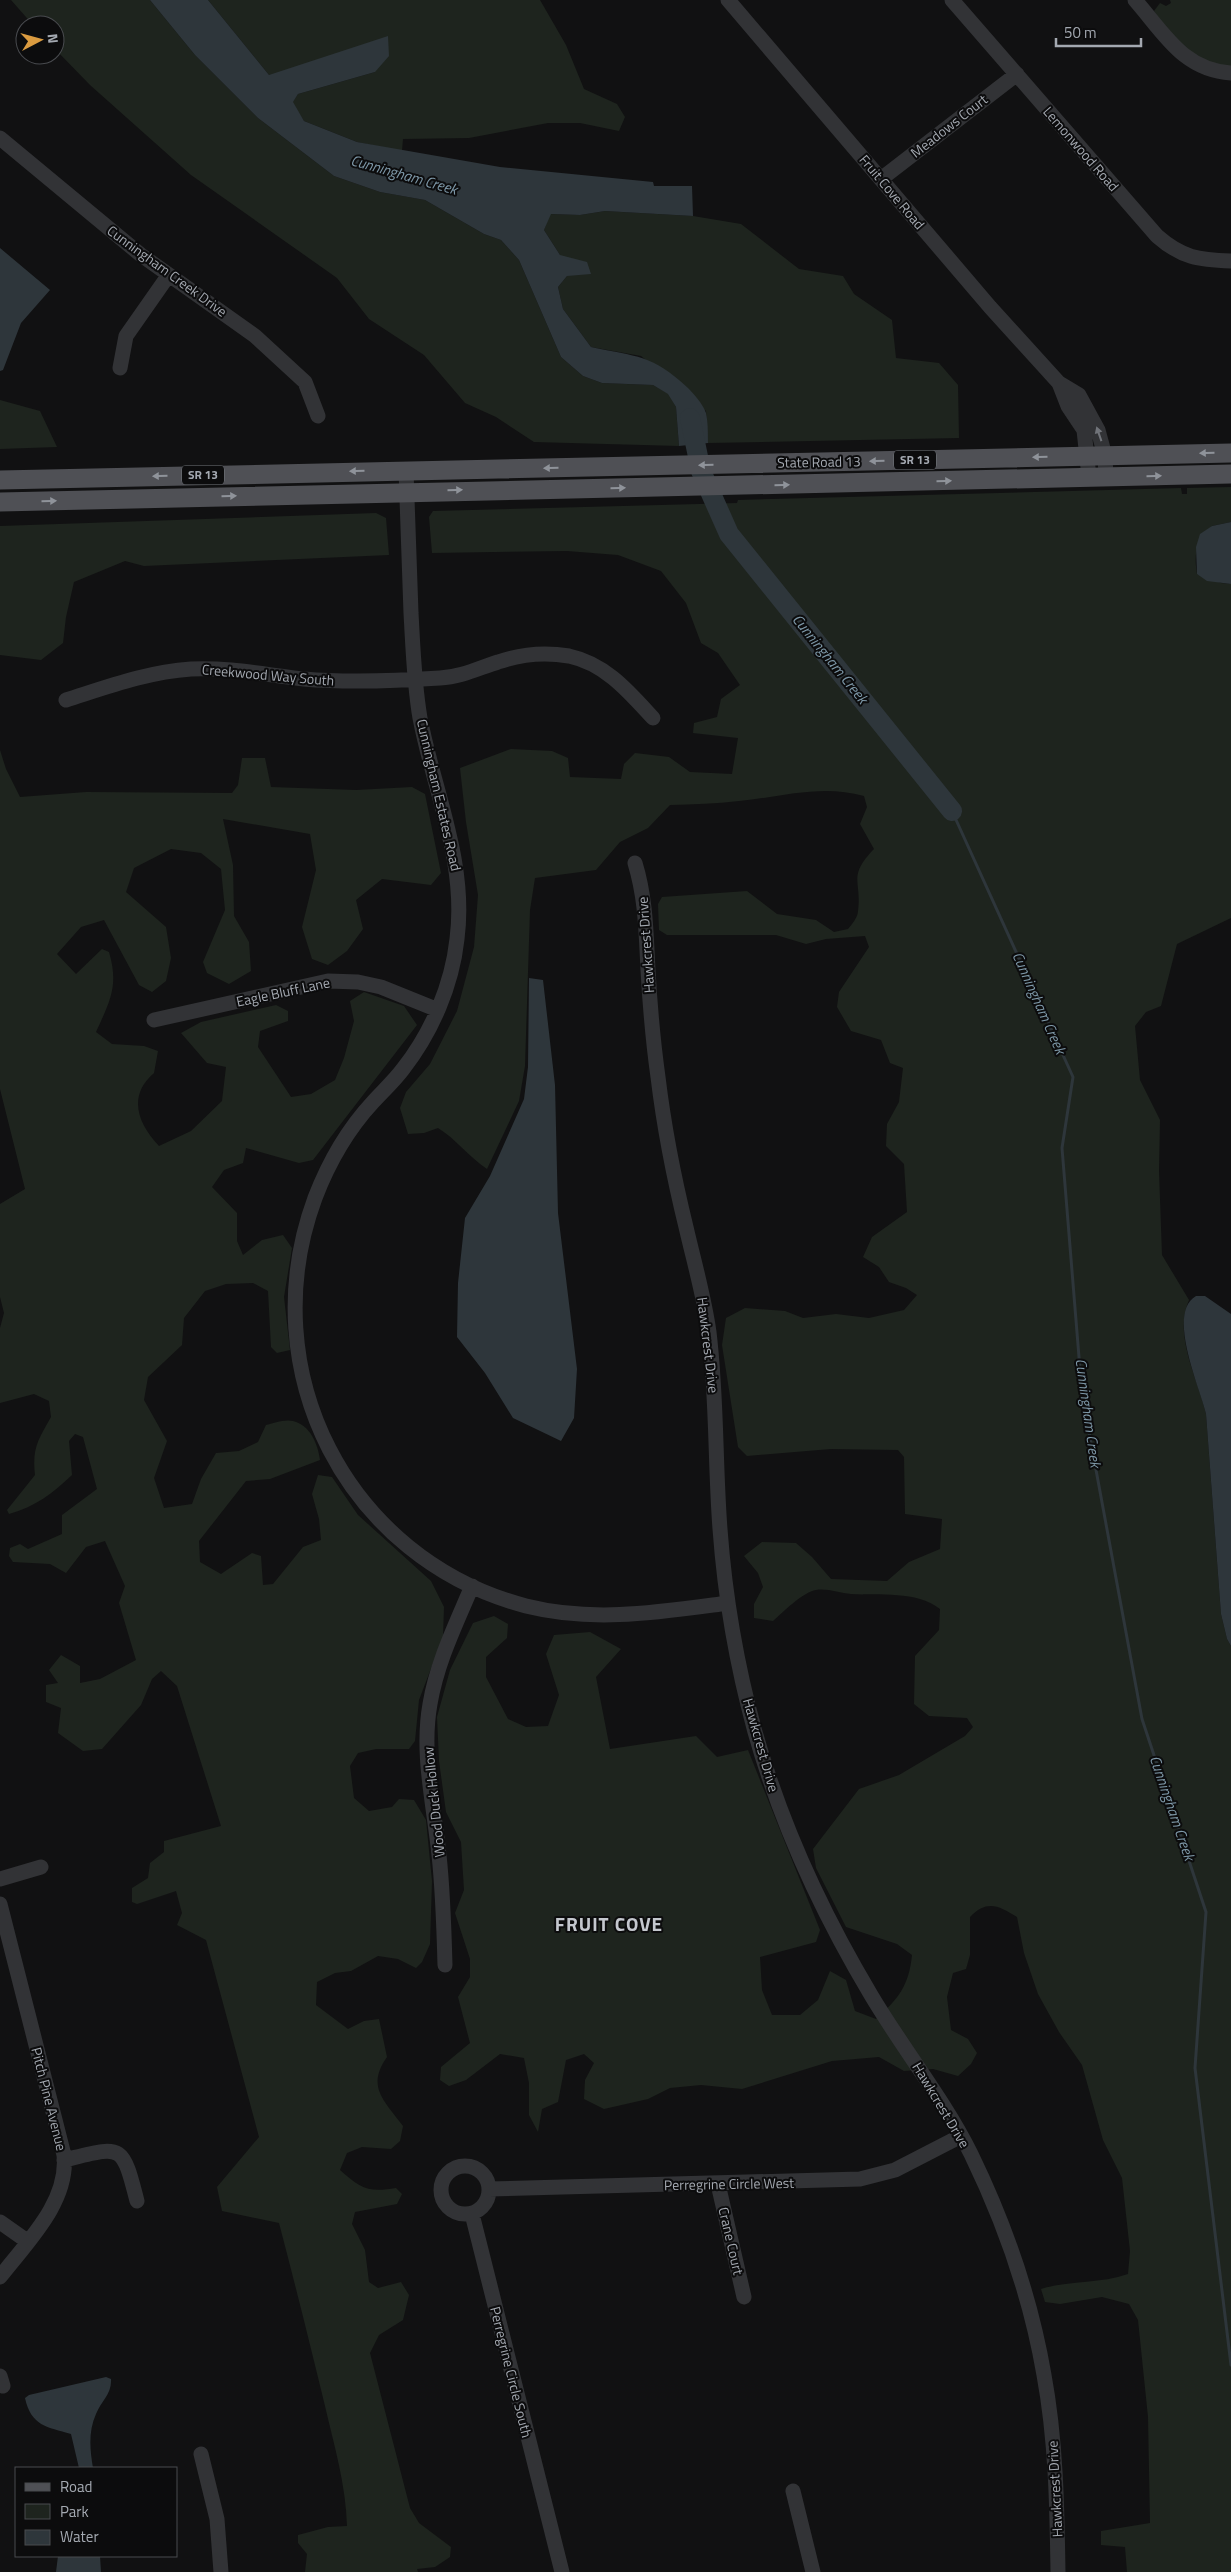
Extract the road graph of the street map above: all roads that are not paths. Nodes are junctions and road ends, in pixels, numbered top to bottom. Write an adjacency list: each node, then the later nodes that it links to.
1 (728, 0): 7 (street, Fruit Cove Road)
2 (952, 0): 5 (street, Lemonwood Road)
3 (1135, 0): 4 (street)
4 (1231, 73)
5 (1016, 74): 7 (street, Meadows Court); 8 (street, Lemonwood Road)
6 (0, 138): 9 (street, Cunningham Creek Drive)
7 (881, 179): 13 (street, Fruit Cove Road)
8 (1231, 261)
9 (168, 276): 10 (street); 11 (street, Cunningham Creek Drive)
10 (120, 368)
11 (318, 416)
12 (1231, 453): 13 (main road, State Road 13 / SR 13, one-way to 13)
13 (1097, 456): 14 (main road, State Road 13 / SR 13, one-way to 14); 16 (street, Fruit Cove Road)
14 (406, 470): 17 (main road, SR 13, one-way to 17); 18 (street, Cunningham Estates Road)
15 (1231, 474): 16 (main road, State Road 13 / SR 13, one-way to 15)
16 (1097, 477): 18 (main road, State Road 13 / SR 13, one-way to 16)
17 (0, 480)
18 (407, 491): 19 (main road, SR 13, one-way to 18); 20 (street, Cunningham Estates Road)
19 (0, 502)
20 (414, 679): 21 (street, Creekwood Way South); 22 (street, Creekwood Way South); 24 (street, Cunningham Estates Road)
21 (66, 700)
22 (653, 718)
23 (635, 864): 27 (street, Hawkcrest Drive)
24 (438, 1010): 25 (street, Eagle Bluff Lane); 26 (street, Cunningham Estates Road)
25 (154, 1020)
26 (472, 1586): 27 (street, Cunningham Estates Road); 31 (street, Wood Duck Hollow)
27 (728, 1603): 32 (street, Hawkcrest Drive)
28 (41, 1868): 29 (street)
29 (0, 1880)
30 (0, 1904): 33 (street, Pitch Pine Avenue)
31 (445, 1965)
32 (961, 2136): 34 (street, Perregrine Circle West); 47 (street, Hawkcrest Drive)
33 (64, 2160): 36 (street); 39 (street, Pitch Pine Avenue)
34 (718, 2184): 35 (street, Perregrine Circle West); 41 (street, Crane Court)
35 (489, 2189): 37 (street); 37 (street)
36 (137, 2200)
37 (472, 2214): 45 (street, Perregrine Circle South)
38 (0, 2222): 39 (street)
39 (27, 2242): 40 (street, Pitch Pine Avenue)
40 (0, 2277)
41 (744, 2297)
42 (201, 2454): 44 (street)
43 (793, 2492): 46 (street)
44 (221, 2572)
45 (562, 2572)
46 (813, 2572)
47 (1058, 2572)

